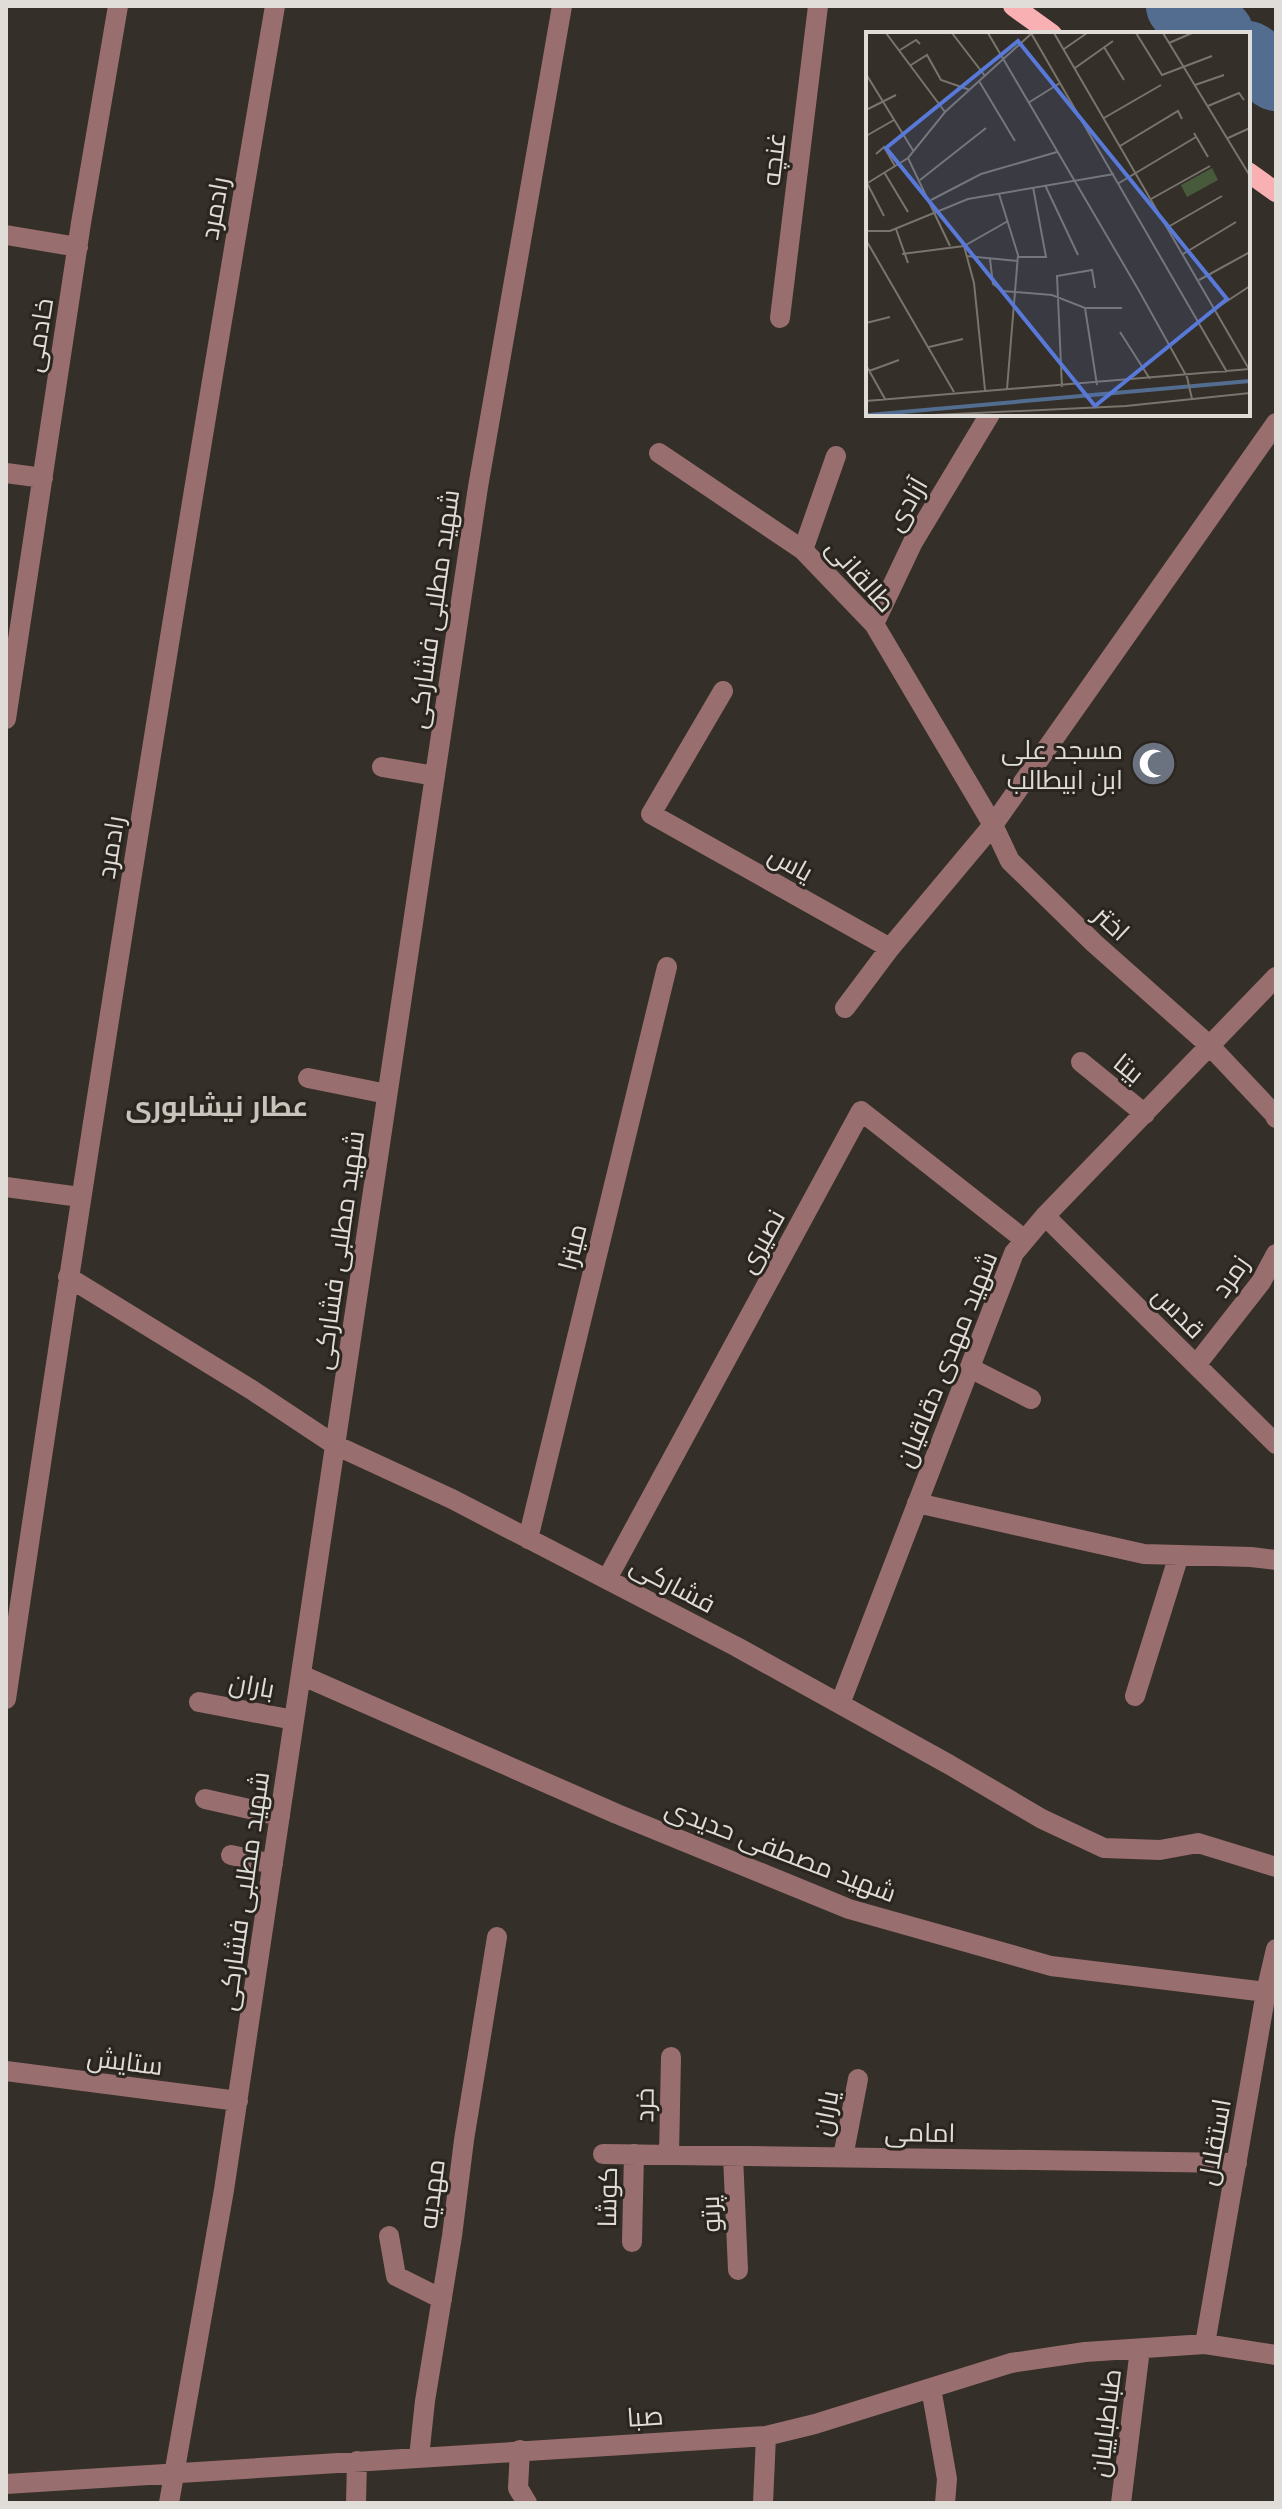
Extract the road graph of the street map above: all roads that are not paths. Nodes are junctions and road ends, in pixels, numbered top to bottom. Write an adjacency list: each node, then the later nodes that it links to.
1 (118, 6): 8 (street, خادمی)
2 (275, 6): 34 (street, رادمرد)
3 (562, 6): 21 (street, شهید مطلبی فشارکی)
4 (818, 6): 9 (street, غنچه)
5 (1013, 6): 6 (main road)
6 (1049, 32)
7 (6, 235): 8 (street)
8 (78, 247): 15 (street, خادمی)
9 (780, 318)
10 (989, 416): 17 (street, آزادی)
11 (1276, 423): 22 (street)
12 (659, 453): 16 (street, طالقانی)
13 (836, 456): 16 (street)
14 (6, 473): 15 (street)
15 (43, 478): 19 (street, خادمی)
16 (803, 550): 17 (street, طالقانی)
17 (874, 624): 22 (street, طالقانی)
18 (723, 691): 23 (street, یاس)
19 (7, 712)
20 (382, 767): 21 (street)
21 (435, 776): 30 (street, شهید مطلبی فشارکی)
22 (993, 825): 23 (street); 27 (street, اختر)
23 (890, 948): 26 (street)
24 (667, 967): 45 (street, میترا)
25 (1276, 977): 27 (street, شهید مهدی دقاقیان)
26 (845, 1008)
27 (1210, 1046): 31 (street, شهید مهدی دقاقیان); 32 (street)
28 (1081, 1062): 31 (street, بیتا)
29 (308, 1078): 30 (street)
30 (387, 1094): 43 (street, شهید مطلبی فشارکی)
31 (1145, 1114): 35 (street, شهید مهدی دقاقیان)
32 (1276, 1118)
33 (6, 1187): 34 (street)
34 (80, 1197): 38 (street, رادمرد)
35 (1045, 1216): 36 (street, شهید مهدی دقاقیان); 39 (street, قدس)
36 (1025, 1240): 40 (street, شهید مهدی دقاقیان); 48 (street, نصیری)
37 (1276, 1254): 39 (street, زمرد)
38 (68, 1277): 43 (street, فشارکی); 51 (street, رادمرد)
39 (1196, 1365): 42 (street, قدس)
40 (970, 1368): 41 (street); 44 (street, شهید مهدی دقاقیان)
41 (1031, 1399)
42 (1276, 1444)
43 (335, 1445): 45 (street, فشارکی); 49 (street, شهید مطلبی فشارکی)
44 (917, 1503): 46 (street); 53 (street, شهید مهدی دقاقیان)
45 (528, 1539): 48 (street, فشارکی)
46 (1179, 1555): 47 (street); 50 (street)
47 (1276, 1560)
48 (607, 1579): 53 (street, فشارکی)
49 (301, 1675): 54 (street, شهید مطلبی فشارکی); 62 (street, شهید مصطفی حدیدی)
50 (1135, 1696)
51 (6, 1699)
52 (199, 1702): 54 (street, باران)
53 (840, 1704): 59 (street, فشارکی)
54 (294, 1720): 56 (street, شهید مطلبی فشارکی)
55 (205, 1799): 56 (street)
56 (280, 1816): 58 (street, شهید مطلبی فشارکی)
57 (231, 1855): 58 (street)
58 (273, 1864): 66 (street, شهید مطلبی فشارکی)
59 (1276, 1867)
60 (497, 1937): 76 (street, مهدیه)
61 (1276, 1949): 62 (street, استقلال)
62 (1266, 1992): 72 (street, استقلال)
63 (671, 2057): 69 (street, خرد)
64 (6, 2071): 66 (street, ستایش)
65 (858, 2079): 71 (street, یاران)
66 (238, 2101): 85 (street, شهید مطلبی فشارکی)
67 (603, 2154): 68 (street, امامی)
68 (634, 2154): 69 (street, امامی); 74 (street, کوشا)
69 (669, 2155): 70 (street, امامی)
70 (733, 2156): 71 (street, امامی); 75 (street, پرتو)
71 (843, 2157): 72 (street, امامی)
72 (1237, 2163): 77 (street, استقلال)
73 (389, 2236): 76 (street)
74 (632, 2242)
75 (738, 2270)
76 (442, 2299): 83 (street, مهدیه)
77 (1205, 2344): 78 (street, صبا); 79 (street, صبا)
78 (1140, 2349): 80 (street, صبا); 92 (street, طباطباییان)
79 (1276, 2355)
80 (931, 2388): 81 (street, صبا); 91 (street)
81 (766, 2436): 82 (street, صبا); 90 (street)
82 (520, 2450): 83 (street, صبا); 89 (street)
83 (419, 2457): 84 (street, صبا)
84 (357, 2461): 85 (street, صبا); 88 (street)
85 (174, 2473): 86 (street, صبا); 87 (street, شهید مطلبی فشارکی)
86 (6, 2484)
87 (169, 2503)
88 (356, 2503)
89 (527, 2503)
90 (763, 2503)
91 (945, 2503)
92 (1121, 2503)

